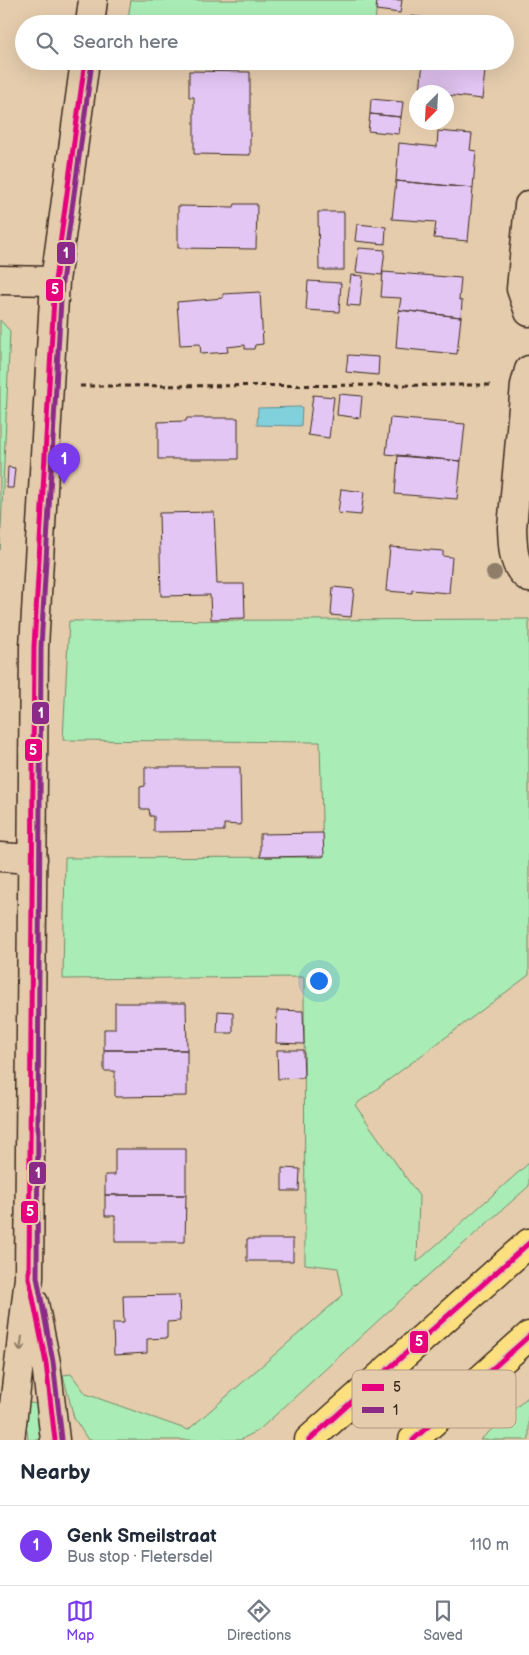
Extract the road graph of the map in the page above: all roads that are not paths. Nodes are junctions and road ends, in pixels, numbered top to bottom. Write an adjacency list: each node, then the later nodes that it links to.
1 (93, 0): 2 (street)
2 (91, 15)
3 (84, 70): 6 (street)
4 (529, 204): 7 (street)
5 (0, 280): 6 (street)
6 (55, 280): 11 (street)
7 (529, 312)
8 (529, 370): 9 (street)
9 (529, 578)
10 (0, 858): 11 (street)
11 (33, 859): 13 (street)
12 (529, 1243): 15 (main road)
13 (29, 1278): 19 (street, one-way to 19); 20 (street)
14 (529, 1336): 16 (main road)
15 (387, 1370)
16 (491, 1370)
17 (352, 1401): 21 (main road)
18 (426, 1428): 22 (main road)
19 (10, 1440)
20 (55, 1440)
21 (309, 1440)
22 (413, 1440)

